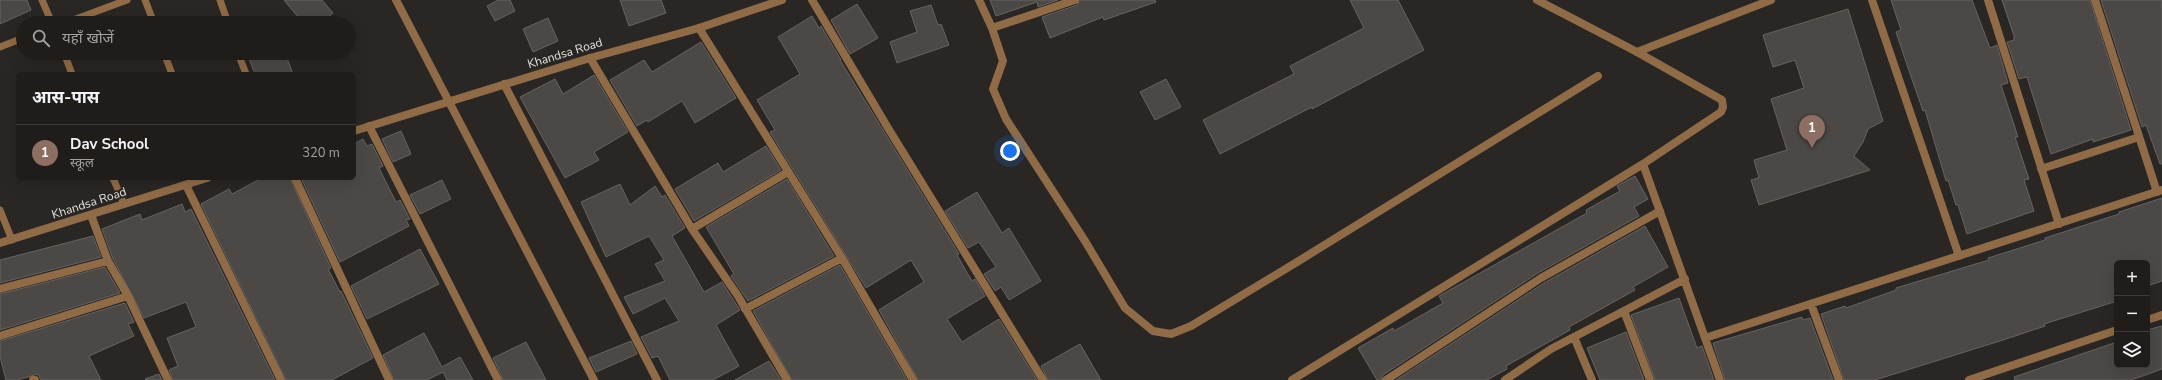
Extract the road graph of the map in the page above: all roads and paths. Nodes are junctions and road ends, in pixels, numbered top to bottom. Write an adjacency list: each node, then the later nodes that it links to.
1 (42, 0): 15 (lane)
2 (127, 0): 16 (lane)
3 (145, 0): 17 (lane)
4 (220, 0): 18 (lane)
5 (396, 0): 33 (street)
6 (781, 0): 19 (street, Khandsa Road)
7 (812, 0): 76 (street)
8 (979, 0): 20 (street)
9 (1075, 0): 20 (street)
10 (1537, 0): 23 (street)
11 (1772, 0): 23 (street)
12 (1872, 0): 53 (street)
13 (1988, 0): 38 (street)
14 (2095, 0): 36 (street)
15 (49, 16)
16 (84, 16)
17 (151, 16)
18 (226, 16)
19 (699, 28): 24 (street, Khandsa Road); 39 (street)
20 (992, 28): 31 (street)
21 (16, 41): 22 (lane)
22 (0, 47)
23 (1637, 52): 37 (street)
24 (590, 58): 32 (street, Khandsa Road); 50 (street)
25 (67, 60): 28 (lane)
26 (167, 60): 29 (lane)
27 (241, 60): 30 (lane)
28 (71, 72)
29 (171, 72)
30 (245, 72)
31 (1598, 76)
32 (504, 84): 33 (street, Khandsa Road); 73 (street)
33 (448, 101): 34 (street, Khandsa Road); 72 (street)
34 (369, 126): 35 (street, Khandsa Road); 71 (street)
35 (356, 130)
36 (2139, 137): 38 (street); 44 (street)
37 (1643, 164): 47 (street); 77 (street)
38 (2041, 169): 49 (street)
39 (788, 172): 50 (street); 54 (street)
40 (114, 180): 45 (lane)
41 (202, 180): 43 (street, Khandsa Road)
42 (296, 180): 70 (street)
43 (186, 185): 45 (street, Khandsa Road); 69 (street)
44 (2160, 191): 49 (street)
45 (124, 204): 48 (street, Khandsa Road)
46 (0, 210): 51 (lane)
47 (1660, 211): 56 (street); 78 (street)
48 (91, 215): 51 (street, Khandsa Road); 55 (street)
49 (2059, 224): 53 (street)
50 (692, 229): 60 (street)
51 (12, 240): 52 (street, Khandsa Road)
52 (0, 243)
53 (1959, 256): 59 (street)
54 (842, 258): 60 (street); 75 (street)
55 (108, 261): 57 (street); 58 (street)
56 (1685, 280): 61 (street); 67 (street)
57 (0, 289)
58 (128, 296): 65 (street); 68 (street)
59 (1811, 304): 67 (street); 83 (street)
60 (745, 309): 74 (street)
61 (1624, 311): 66 (street); 81 (street)
62 (2162, 315): 63 (street)
63 (2150, 319)
64 (2114, 331): 84 (street)
65 (0, 336)
66 (1574, 337): 79 (street); 80 (street)
67 (1705, 338): 82 (street)
68 (168, 380)
69 (281, 380)
70 (389, 380)
71 (498, 380)
72 (594, 380)
73 (657, 380)
74 (787, 380)
75 (913, 380)
76 (1043, 380)
77 (1292, 380)
78 (1386, 380)
79 (1505, 380)
80 (1592, 380)
81 (1650, 380)
82 (1720, 380)
83 (1839, 380)
84 (1969, 380)

